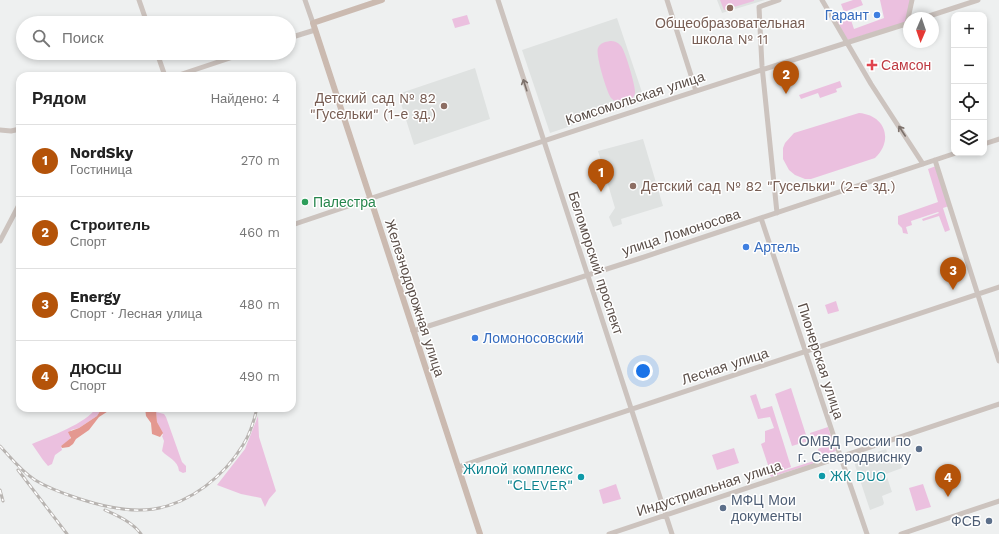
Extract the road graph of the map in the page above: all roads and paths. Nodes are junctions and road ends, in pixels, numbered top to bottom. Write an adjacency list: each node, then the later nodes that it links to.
1 (139, 0): 12 (street)
2 (305, 0): 13 (street)
3 (382, 0): 13 (main road)
4 (498, 0): 27 (street, Беломорский проспект, one-way to 4)
5 (667, 0): 23 (street)
6 (779, 0): 20 (street)
7 (822, 0): 17 (street)
8 (912, 0): 10 (street, Комсомольская улица)
9 (978, 0): 11 (street)
10 (910, 12)
11 (939, 13)
12 (145, 16)
13 (313, 23): 15 (main road, Железнодорожная улица)
14 (903, 25): 17 (street, Комсомольская улица)
15 (315, 30): 16 (street); 32 (main road, Железнодорожная улица)
16 (296, 36)
17 (847, 42): 20 (street, Комсомольская улица); 31 (street, one-way to 17)
18 (159, 60): 21 (street)
19 (224, 60): 22 (street)
20 (763, 69): 23 (street, Комсомольская улица); 34 (street)
21 (163, 72)
22 (188, 72)
23 (696, 91): 27 (street, Комсомольская улица)
24 (0, 130): 25 (street)
25 (16, 130)
26 (999, 139): 28 (street)
27 (543, 141): 32 (street, Комсомольская улица); 38 (street, Беломорский проспект)
28 (987, 143)
29 (951, 155): 30 (street, улица Ломоносова)
30 (935, 160): 31 (street, улица Ломоносова); 40 (street)
31 (923, 164): 34 (street, улица Ломоносова)
32 (370, 199): 36 (street, Комсомольская улица); 41 (main road, Железнодорожная улица)
33 (16, 210): 37 (street)
34 (777, 213): 35 (street, улица Ломоносова)
35 (761, 218): 38 (street, улица Ломоносова); 42 (street, Пионерская улица)
36 (296, 224)
37 (0, 240)
38 (587, 275): 41 (street, улица Ломоносова); 45 (street, Беломорский проспект)
39 (999, 287): 40 (street, Лесная улица)
40 (978, 294): 42 (street, Лесная улица); 43 (street)
41 (414, 331): 47 (main road, Железнодорожная улица)
42 (805, 352): 45 (street, Лесная улица); 46 (street, Пионерская улица)
43 (999, 361)
44 (999, 404): 46 (street, Индустриальная улица)
45 (631, 409): 47 (street, Лесная улица); 49 (street, Беломорский проспект)
46 (840, 457): 49 (street, Индустриальная улица); 53 (street, Пионерская улица)
47 (458, 467): 50 (main road, Железнодорожная улица)
48 (999, 502): 54 (street)
49 (666, 515): 51 (street, Индустриальная улица); 52 (street, Беломорский проспект)
50 (480, 534)
51 (609, 534)
52 (672, 534)
53 (867, 534)
54 (901, 534)

